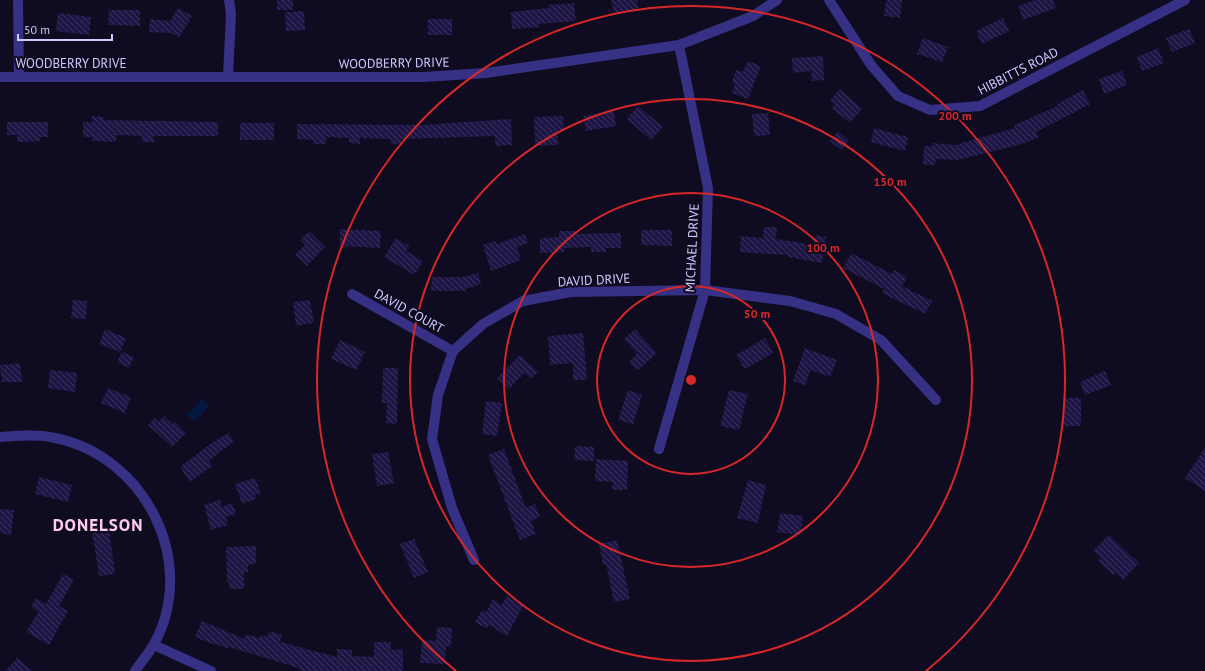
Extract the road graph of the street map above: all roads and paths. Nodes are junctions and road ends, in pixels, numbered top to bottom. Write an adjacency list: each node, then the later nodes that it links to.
1 (18, 0): 9 (street)
2 (229, 0): 7 (street)
3 (777, 0): 6 (street, WOODBERRY DRIVE)
4 (829, 0): 5 (street, HIBBITTS ROAD)
5 (1186, 0)
6 (679, 45): 7 (street, WOODBERRY DRIVE); 10 (street, MICHAEL DRIVE)
7 (228, 76): 9 (street, WOODBERRY DRIVE)
8 (0, 77): 9 (street, WOODBERRY DRIVE)
9 (19, 77)
10 (705, 290): 12 (street, DAVID DRIVE); 13 (street, DAVID DRIVE); 15 (street, MICHAEL DRIVE)
11 (352, 294): 12 (street, DAVID COURT)
12 (453, 351): 16 (street, DAVID DRIVE)
13 (936, 400)
14 (0, 437): 17 (street)
15 (660, 449)
16 (474, 560)
17 (154, 644): 18 (street); 19 (street)
18 (135, 671)
19 (211, 671)

